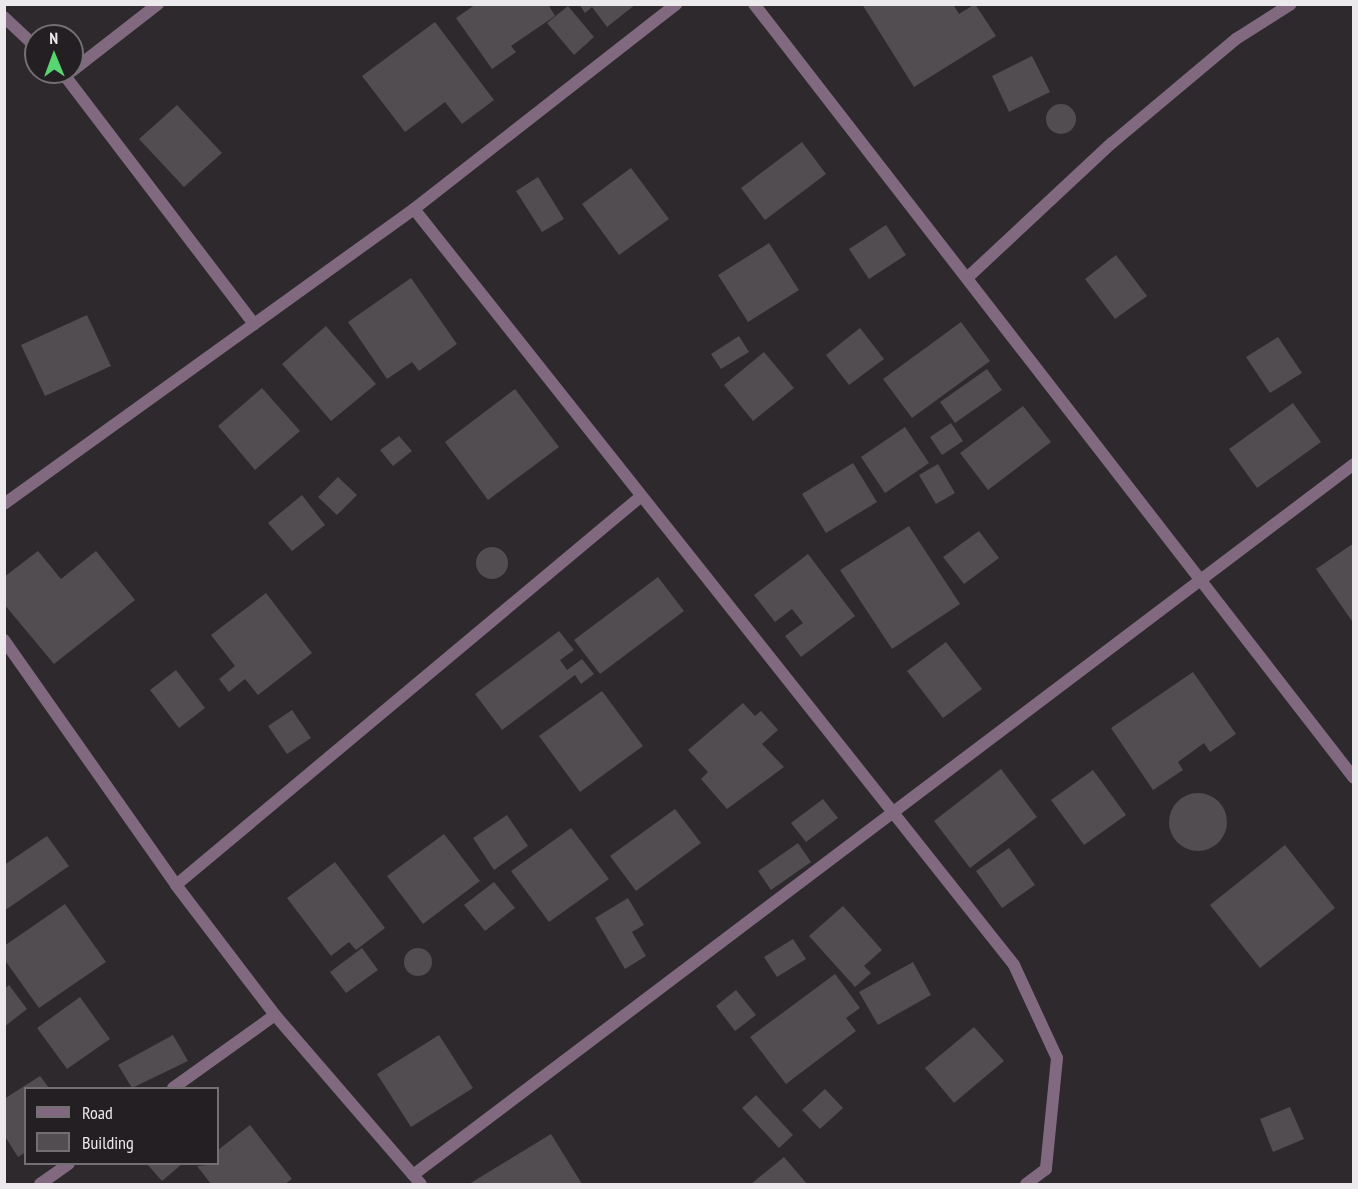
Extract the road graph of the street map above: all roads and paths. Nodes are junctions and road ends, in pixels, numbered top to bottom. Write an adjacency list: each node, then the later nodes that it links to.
1 (158, 4): 7 (street)
2 (676, 4): 9 (street)
3 (754, 4): 10 (street)
4 (1291, 4): 10 (street)
5 (4, 17): 6 (street)
6 (24, 36)
7 (84, 61)
8 (76, 84): 11 (street)
9 (414, 209): 11 (street); 13 (street)
10 (967, 278): 15 (street)
11 (254, 324): 14 (street)
12 (1353, 464): 15 (street)
13 (639, 498): 18 (street); 19 (street)
14 (4, 504)
15 (1200, 578): 17 (street); 18 (street)
16 (4, 640): 19 (street)
17 (1353, 778)
18 (890, 816): 23 (street); 25 (street)
19 (176, 885): 20 (street)
20 (275, 1015): 21 (street); 23 (street)
21 (176, 1087)
22 (68, 1165): 24 (street)
23 (417, 1180)
24 (40, 1185)
25 (1026, 1185)

